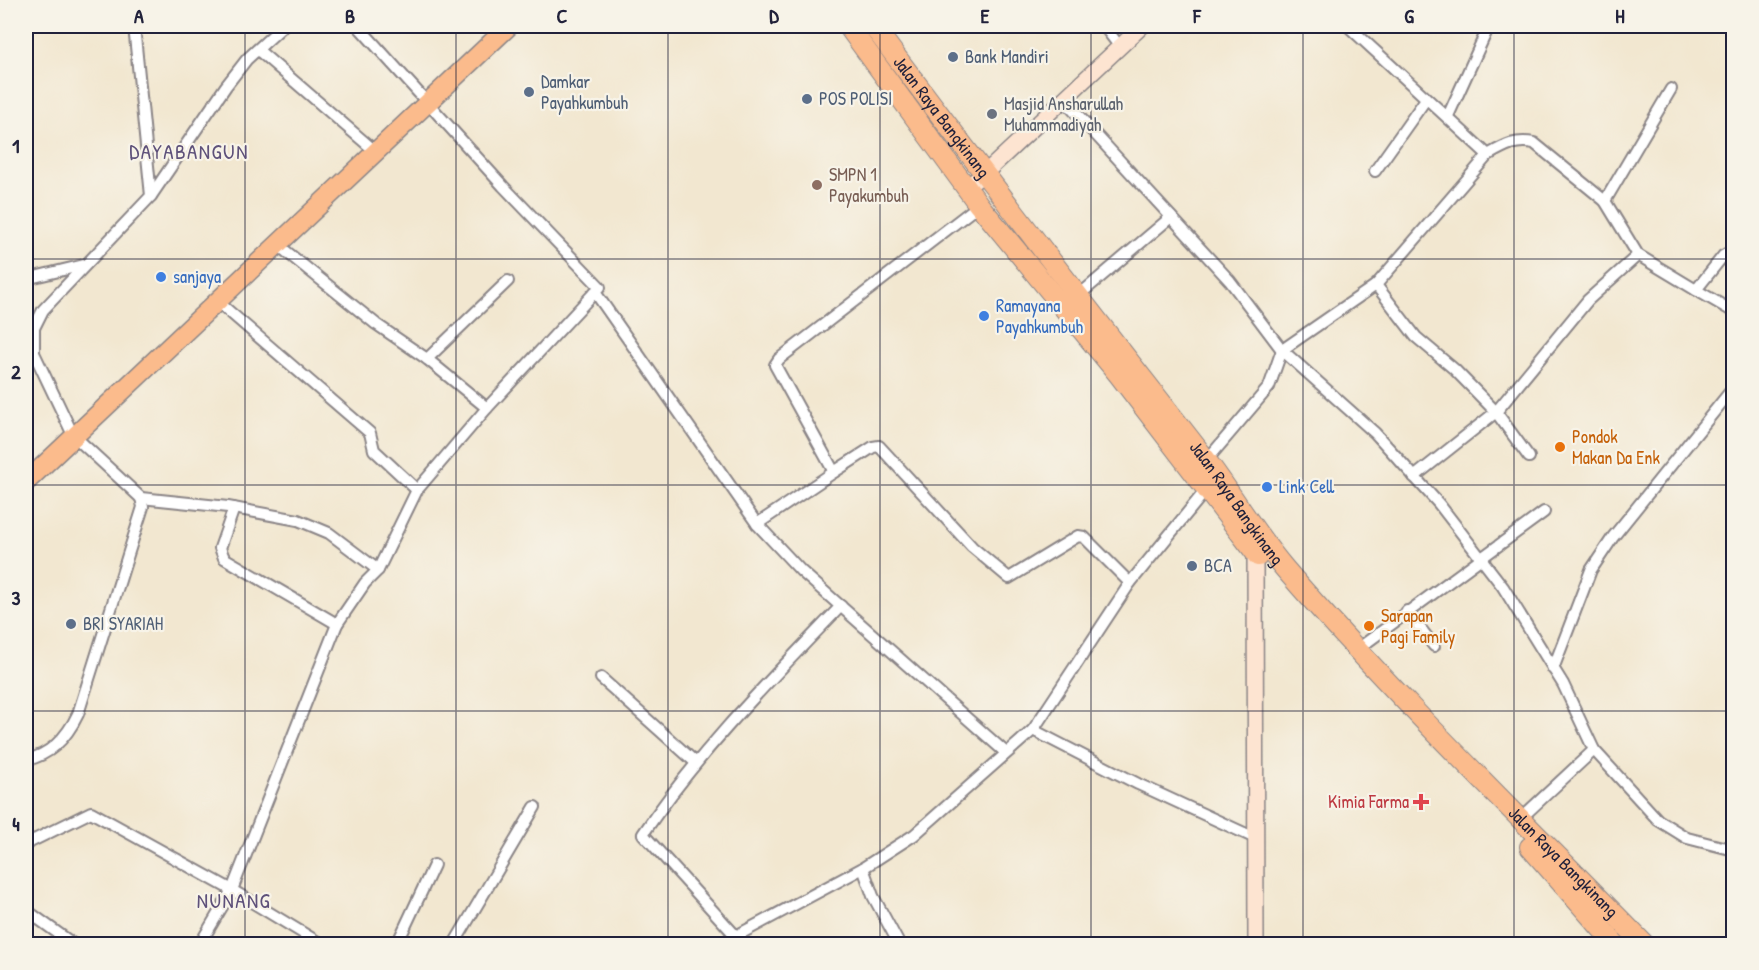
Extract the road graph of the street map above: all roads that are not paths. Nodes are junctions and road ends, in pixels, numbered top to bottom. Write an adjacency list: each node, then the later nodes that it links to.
1 (134, 26): 23 (street)
2 (283, 26): 12 (street)
3 (358, 26): 16 (street)
4 (509, 26): 16 (main road)
5 (848, 26): 22 (highway, Jalan Raya Bangkinang)
6 (873, 26): 21 (highway, Jalan Raya Bangkinang)
7 (1104, 26): 11 (street)
8 (1142, 26): 11 (street)
9 (1348, 26): 14 (street)
10 (1489, 26): 17 (street)
11 (1120, 47): 15 (street)
12 (258, 50): 18 (street); 23 (street)
13 (1671, 89): 24 (street)
14 (1426, 99): 17 (street); 20 (street)
15 (1064, 100): 21 (street); 26 (street)
16 (428, 102): 18 (main road); 35 (street)
17 (1448, 116): 19 (street)
18 (376, 152): 27 (main road)
19 (1488, 155): 24 (street); 33 (street)
20 (1375, 171)
21 (984, 174): 22 (street); 36 (highway, Jalan Raya Bangkinang)
22 (966, 187): 25 (highway, Jalan Raya Bangkinang)
23 (151, 196): 30 (street)
24 (1605, 201): 29 (street)
25 (980, 205): 41 (highway, Jalan Raya Bangkinang); 48 (street)
26 (1171, 218): 36 (street); 39 (street)
27 (278, 245): 37 (main road); 40 (street)
28 (1734, 250): 34 (street)
29 (1638, 255): 34 (street); 44 (street)
30 (85, 265): 31 (street); 45 (street)
31 (26, 279)
32 (508, 281): 40 (street)
33 (1376, 285): 39 (street); 44 (street)
34 (1696, 290): 38 (street)
35 (594, 292): 43 (street); 56 (street)
36 (1078, 296): 41 (highway, Jalan Raya Bangkinang)
37 (217, 301): 45 (main road); 51 (street)
38 (1734, 312)
39 (1282, 350): 47 (street); 49 (street)
40 (427, 359): 43 (street)
41 (1126, 370): 47 (highway, Jalan Raya Bangkinang); 52 (highway, Jalan Raya Bangkinang)
42 (1731, 394): 67 (street)
43 (487, 408): 51 (street)
44 (1496, 412): 46 (street); 49 (street)
45 (73, 435): 50 (main road); 53 (street)
46 (1529, 457)
47 (1207, 460): 57 (highway, Jalan Raya Bangkinang)
48 (834, 472): 56 (street); 61 (street)
49 (1414, 477): 59 (street)
50 (26, 482)
51 (417, 490): 60 (street)
52 (1206, 490): 58 (highway, Jalan Raya Bangkinang); 61 (street)
53 (141, 498): 54 (street); 72 (street)
54 (234, 508): 60 (street); 64 (street)
55 (1544, 512): 59 (street)
56 (757, 524): 62 (street)
57 (1256, 532): 58 (street); 66 (highway, Jalan Raya Bangkinang)
58 (1255, 553): 76 (street); 79 (highway, Jalan Raya Bangkinang)
59 (1480, 558): 63 (street); 67 (street)
60 (378, 570): 64 (street)
61 (1130, 583): 69 (street)
62 (841, 606): 71 (street); 73 (street)
63 (1407, 611): 65 (street); 66 (street)
64 (338, 624): 82 (street)
65 (1434, 646)
66 (1355, 651): 75 (highway, Jalan Raya Bangkinang)
67 (1553, 669): 70 (street)
68 (601, 678): 73 (street)
69 (1033, 730): 71 (street); 76 (street)
70 (1594, 750): 75 (street); 78 (street)
71 (1005, 752): 81 (street)
72 (26, 760)
73 (695, 762): 84 (street)
74 (535, 807): 89 (street)
75 (1519, 820): 79 (highway, Jalan Raya Bangkinang)
76 (1255, 838): 92 (street)
77 (26, 841): 82 (street)
78 (1734, 850)
79 (1551, 859): 93 (highway, Jalan Raya Bangkinang); 94 (highway, Jalan Raya Bangkinang)
80 (434, 866): 88 (street)
81 (863, 868): 84 (street); 91 (street)
82 (232, 890): 86 (street); 87 (street)
83 (26, 910): 85 (street)
84 (735, 935): 90 (street)
85 (73, 945)
86 (200, 945)
87 (321, 945)
88 (397, 945)
89 (454, 945)
90 (721, 945)
91 (899, 945)
92 (1256, 945)
93 (1615, 945)
94 (1644, 945)

